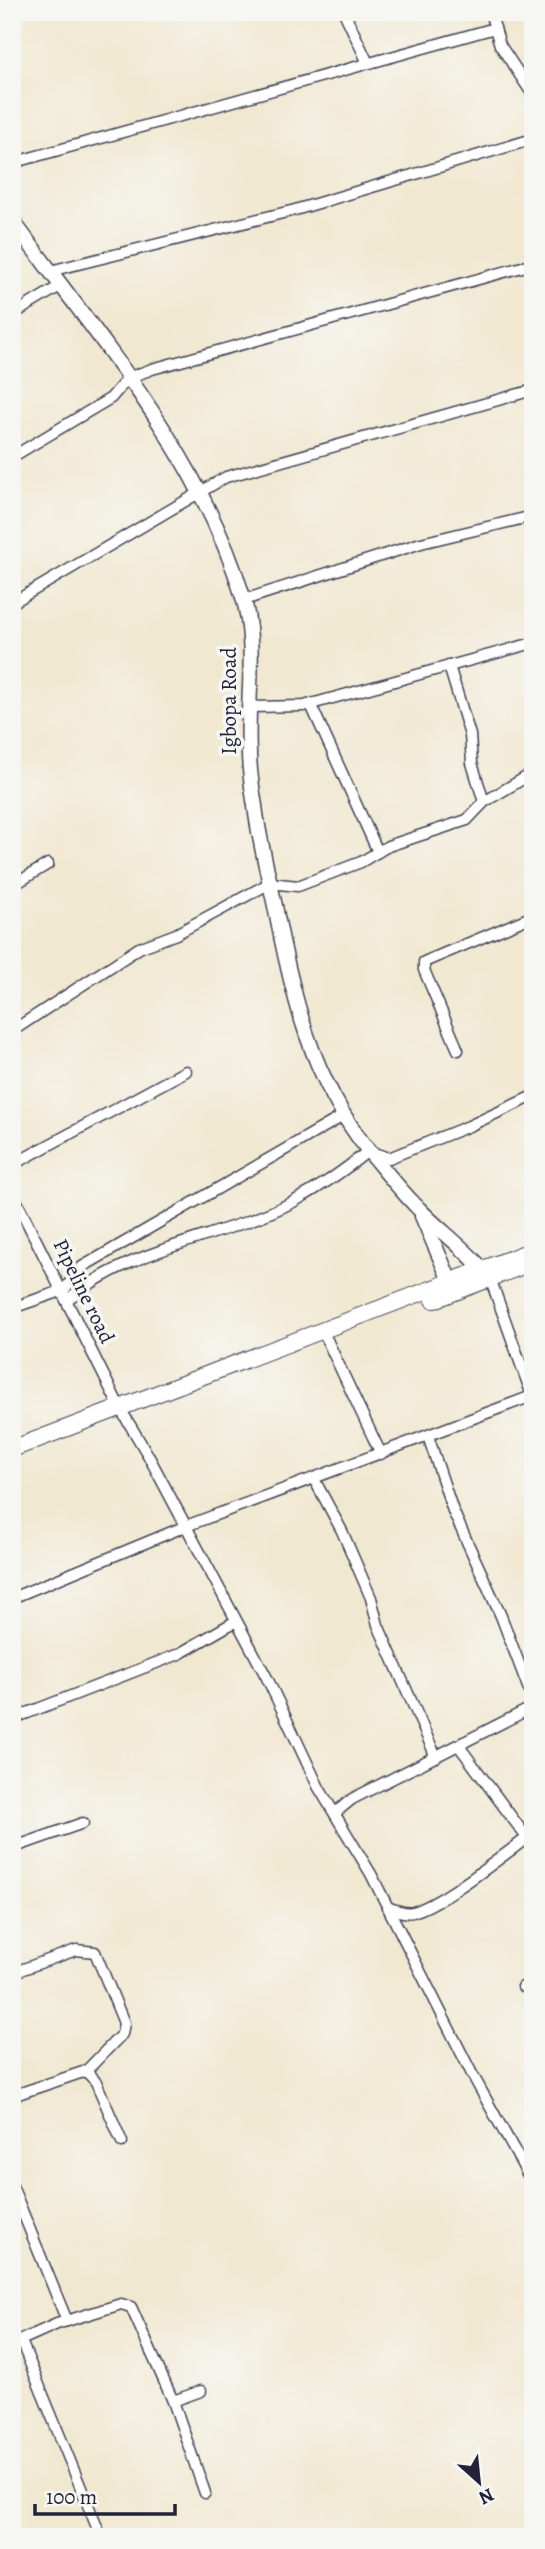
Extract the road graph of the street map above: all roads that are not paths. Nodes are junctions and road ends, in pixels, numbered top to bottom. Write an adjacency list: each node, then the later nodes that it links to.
1 (344, 12): 4 (street)
2 (490, 12): 3 (street)
3 (495, 28): 4 (street); 5 (street)
4 (368, 63): 7 (street)
5 (533, 95)
6 (533, 139): 10 (street)
7 (12, 163)
8 (12, 220): 10 (street, Igbopa Road)
9 (533, 264): 13 (street)
10 (50, 271): 11 (street, Igbopa Road)
11 (60, 286): 12 (street); 13 (street, Igbopa Road)
12 (12, 315)
13 (128, 378): 15 (street); 16 (street, Igbopa Road)
14 (533, 390): 16 (street)
15 (12, 457)
16 (201, 491): 18 (street, Igbopa Road); 19 (street)
17 (533, 516): 18 (street)
18 (244, 600): 23 (street, Igbopa Road)
19 (12, 603)
20 (533, 643): 21 (street)
21 (449, 666): 22 (street); 25 (street)
22 (311, 705): 23 (street); 26 (street)
23 (250, 707): 28 (street, Igbopa Road)
24 (533, 773): 25 (street)
25 (484, 803): 26 (street)
26 (378, 852): 28 (street)
27 (48, 864): 29 (street)
28 (270, 883): 31 (street); 35 (street, Igbopa Road)
29 (12, 886)
30 (533, 916): 32 (street)
31 (12, 1031)
32 (458, 1050)
33 (186, 1071): 37 (street)
34 (533, 1097): 36 (street)
35 (343, 1116): 36 (street, Igbopa Road); 44 (street)
36 (368, 1151): 39 (street, Igbopa Road); 44 (street)
37 (12, 1165)
38 (12, 1192): 44 (street, Pipeline road)
39 (418, 1208): 42 (street); 43 (street)
40 (533, 1250): 42 (main road)
41 (533, 1262): 42 (main road)
42 (486, 1273): 43 (main road); 47 (street)
43 (453, 1287): 46 (main road); 48 (main road)
44 (66, 1295): 45 (street); 48 (street, Pipeline road)
45 (12, 1308)
46 (327, 1340): 48 (main road); 51 (street)
47 (532, 1397): 49 (street)
48 (122, 1412): 50 (main road); 52 (main road); 54 (street, Pipeline road)
49 (428, 1436): 51 (street); 57 (street)
50 (12, 1449)
51 (381, 1454): 53 (street)
52 (12, 1458)
53 (314, 1479): 54 (street); 61 (street)
54 (186, 1526): 55 (street); 56 (street, Pipeline road)
55 (12, 1598)
56 (236, 1621): 59 (street); 62 (street, Pipeline road)
57 (533, 1700)
58 (533, 1707): 60 (street)
59 (12, 1719)
60 (459, 1745): 61 (street); 64 (street)
61 (436, 1757): 62 (street)
62 (335, 1813): 66 (street, Pipeline road)
63 (83, 1823): 65 (street)
64 (530, 1842): 66 (street)
65 (12, 1848)
66 (387, 1907): 71 (street, Pipeline road)
67 (12, 1973): 68 (street)
68 (86, 2071): 69 (street); 70 (street)
69 (12, 2096)
70 (122, 2143)
71 (533, 2184)
72 (12, 2186): 73 (street)
73 (18, 2218): 74 (street)
74 (67, 2322): 75 (street); 77 (street)
75 (17, 2342): 79 (street)
76 (201, 2391): 77 (street)
77 (173, 2401): 78 (street)
78 (205, 2493)
79 (101, 2537)

